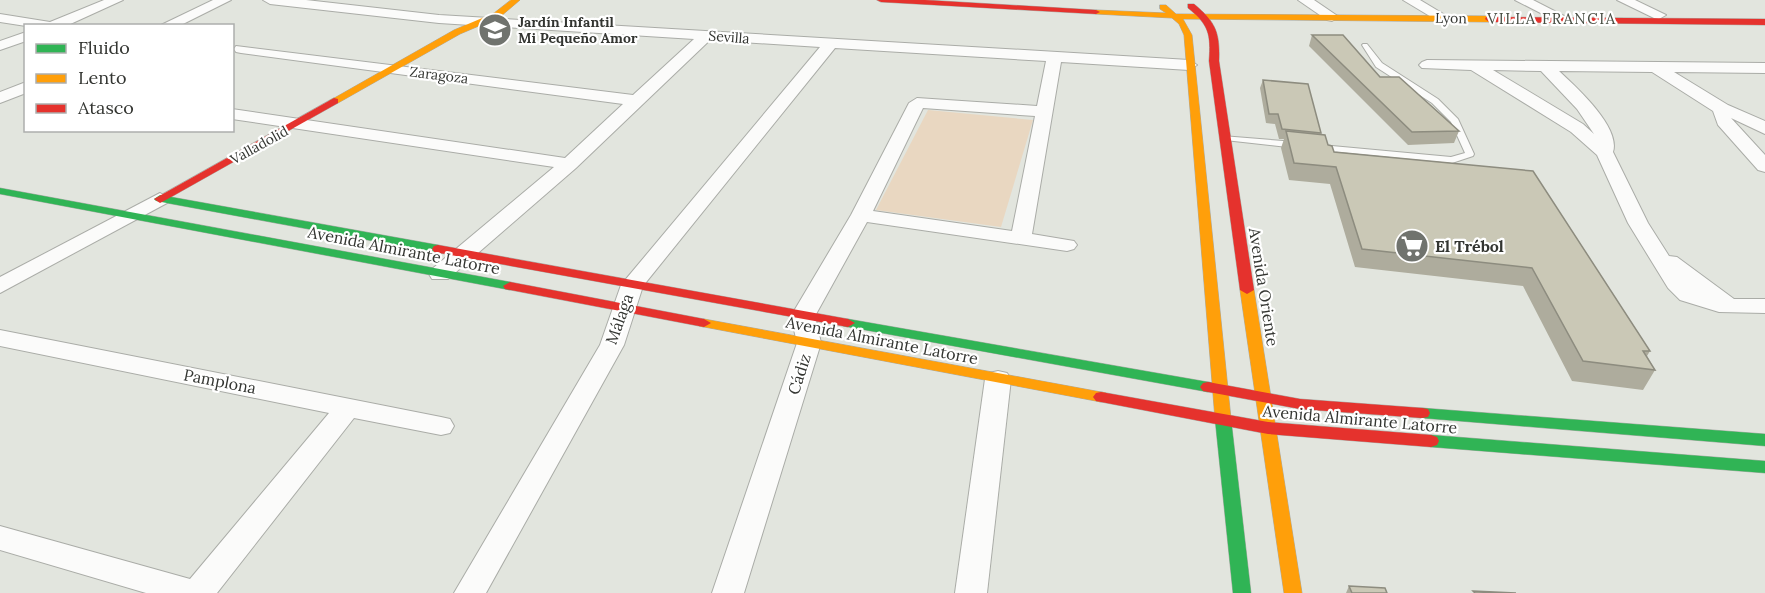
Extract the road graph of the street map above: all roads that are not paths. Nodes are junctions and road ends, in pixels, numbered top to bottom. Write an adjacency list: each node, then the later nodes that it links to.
1 (116, 0): 25 (street)
2 (225, 0): 26 (street)
3 (270, 0): 22 (street, Sevilla)
4 (516, 0): 22 (main road, Valladolid)
5 (881, 0): 6 (main road, Lyon)
6 (888, 0): 14 (main road, Lyon)
7 (1154, 0): 15 (main road)
8 (1184, 0): 16 (main road, Avenida Oriente)
9 (1305, 0): 17 (street)
10 (1410, 0): 19 (street)
11 (1522, 0): 21 (street)
12 (1624, 0): 20 (street)
13 (1644, 0): 20 (street)
14 (1014, 4): 15 (main road, Lyon)
15 (1173, 16): 16 (main road, Lyon); 35 (main road)
16 (1204, 16): 17 (main road, Lyon); 50 (main road, Avenida Oriente)
17 (1332, 17): 19 (main road, Lyon)
18 (0, 18): 24 (street)
19 (1443, 18): 21 (main road, Lyon)
20 (1663, 18): 21 (main road, Lyon); 23 (main road, Lyon)
21 (1563, 19)
22 (483, 22): 27 (street, Sevilla); 41 (main road, Valladolid)
23 (1765, 22)
24 (38, 24)
25 (55, 24)
26 (171, 24)
27 (707, 35): 30 (street, Sevilla); 44 (street)
28 (24, 37): 32 (street)
29 (264, 37): 33 (street)
30 (830, 44): 34 (street, Sevilla); 65 (street, Málaga)
31 (1365, 45): 52 (lane)
32 (0, 46)
33 (237, 51): 41 (street, Zaragoza)
34 (1054, 58): 35 (street, Sevilla); 46 (street)
35 (1189, 65): 73 (main road)
36 (1427, 66): 37 (street)
37 (1475, 66): 38 (street); 53 (street)
38 (1545, 66): 39 (street); 53 (street)
39 (1655, 67): 40 (street); 45 (street)
40 (1765, 68)
41 (392, 69): 44 (street, Zaragoza); 48 (main road, Valladolid)
42 (24, 88): 43 (street)
43 (0, 98)
44 (638, 100): 54 (street)
45 (1722, 109): 49 (street); 55 (street)
46 (1045, 112): 59 (street); 61 (street)
47 (234, 114): 48 (street)
48 (297, 124): 54 (street); 58 (main road, Valladolid)
49 (1765, 129)
50 (1224, 138): 51 (lane); 74 (main road, Avenida Oriente)
51 (1304, 146)
52 (1315, 147)
53 (1605, 153): 67 (street)
54 (569, 164): 63 (street)
55 (1765, 166)
56 (0, 191): 60 (main road, Avenida Almirante Latorre)
57 (137, 195): 58 (main road, Avenida Almirante Latorre)
58 (160, 199): 60 (street, Valladolid); 63 (main road, Avenida Almirante Latorre)
59 (861, 215): 61 (street); 69 (street)
60 (130, 216): 64 (main road, Avenida Almirante Latorre); 66 (street, Valladolid)
61 (1021, 238): 62 (street)
62 (1067, 245)
63 (464, 253): 64 (street); 65 (main road, Avenida Almirante Latorre)
64 (440, 274): 68 (main road, Avenida Almirante Latorre)
65 (632, 285): 68 (street, Málaga); 69 (main road, Avenida Almirante Latorre)
66 (0, 286)
67 (1765, 306)
68 (624, 308): 71 (main road, Avenida Almirante Latorre); 84 (street, Málaga)
69 (803, 316): 71 (street, Cádiz); 73 (main road, Avenida Almirante Latorre)
70 (0, 338): 75 (street, Pamplona)
71 (809, 344): 72 (main road, Avenida Almirante Latorre); 85 (street, Cádiz)
72 (998, 379): 76 (main road, Avenida Almirante Latorre); 86 (street)
73 (1220, 390): 74 (main road, Avenida Almirante Latorre); 76 (main road)
74 (1263, 398): 78 (main road, Avenida Oriente); 79 (main road, Avenida Almirante Latorre)
75 (349, 406): 77 (street, Pamplona); 83 (street)
76 (1223, 421): 78 (main road, Avenida Almirante Latorre); 87 (main road)
77 (441, 426)
78 (1268, 428): 80 (main road, Avenida Almirante Latorre); 88 (main road, Avenida Oriente)
79 (1765, 440)
80 (1765, 467)
81 (3, 542): 82 (street)
82 (191, 593)
83 (198, 593)
84 (470, 593)
85 (728, 593)
86 (971, 593)
87 (1242, 593)
88 (1293, 593)

